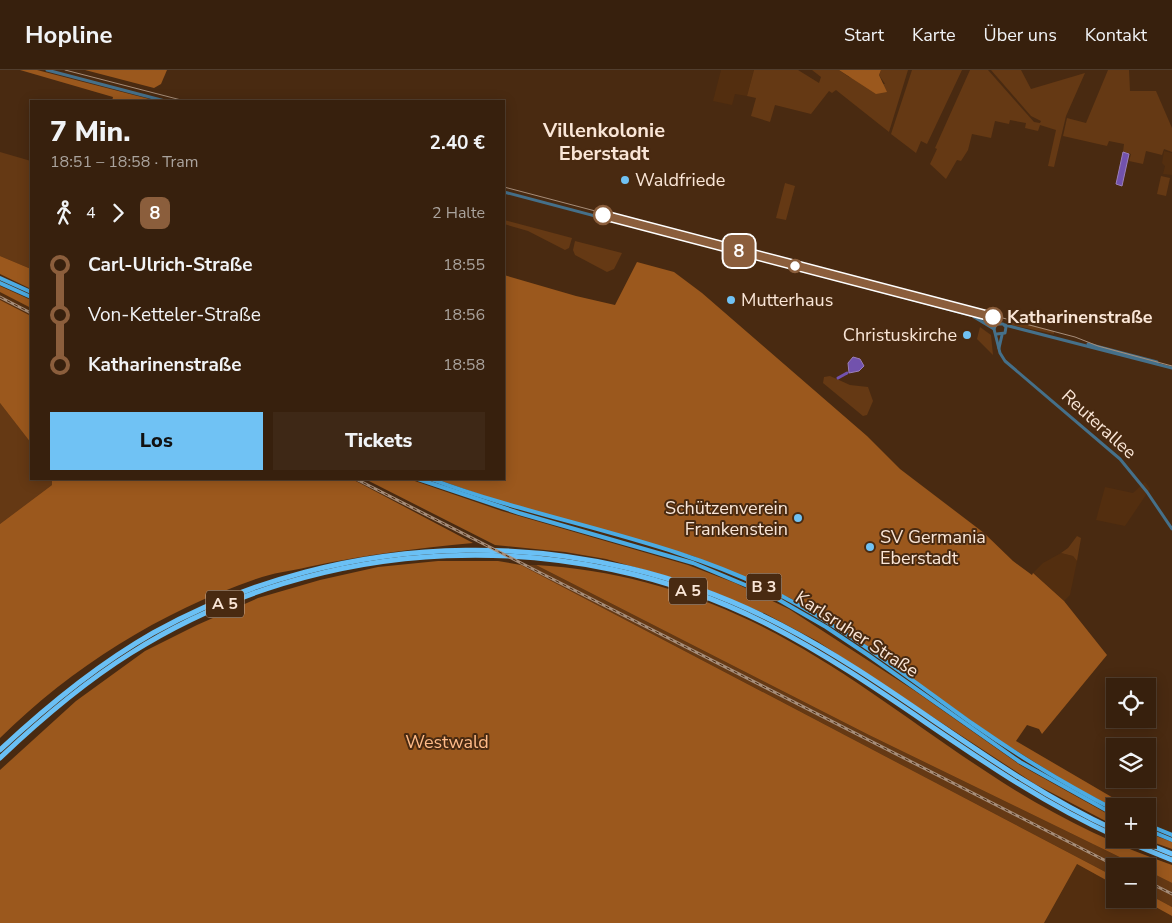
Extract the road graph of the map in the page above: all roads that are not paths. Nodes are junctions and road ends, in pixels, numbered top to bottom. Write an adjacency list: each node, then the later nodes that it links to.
1 (47, 70): 2 (street)
2 (161, 100)
3 (505, 192): 8 (street)
4 (0, 278): 6 (main road)
5 (0, 283): 7 (main road)
6 (30, 292)
7 (30, 297)
8 (974, 317): 9 (street); 11 (street)
9 (996, 324): 10 (street); 11 (street)
10 (1005, 325): 12 (street); 13 (street)
11 (994, 328): 14 (street)
12 (1016, 328): 13 (street); 17 (street)
13 (1006, 330): 15 (street)
14 (997, 334): 15 (street); 16 (street, Reuterallee)
15 (1002, 335): 16 (street)
16 (999, 348): 20 (street, Reuterallee)
17 (1172, 367)
18 (421, 480): 25 (main road, Karlsruher Straße / B 3)
19 (434, 480): 24 (main road, Karlsruher Straße / B 3)
20 (1172, 530)
21 (850, 669): 22 (highway, A 5); 23 (highway, A 5); 26 (highway, A 5); 28 (highway, A 5)
22 (0, 750)
23 (0, 758)
24 (1106, 805)
25 (1106, 810)
26 (1106, 826)
27 (1156, 828): 30 (main road)
28 (1106, 832)
29 (1156, 833): 31 (main road)
30 (1172, 835)
31 (1172, 840)
32 (1142, 848): 35 (highway)
33 (1156, 848): 34 (highway)
34 (1172, 854)
35 (1172, 860)

